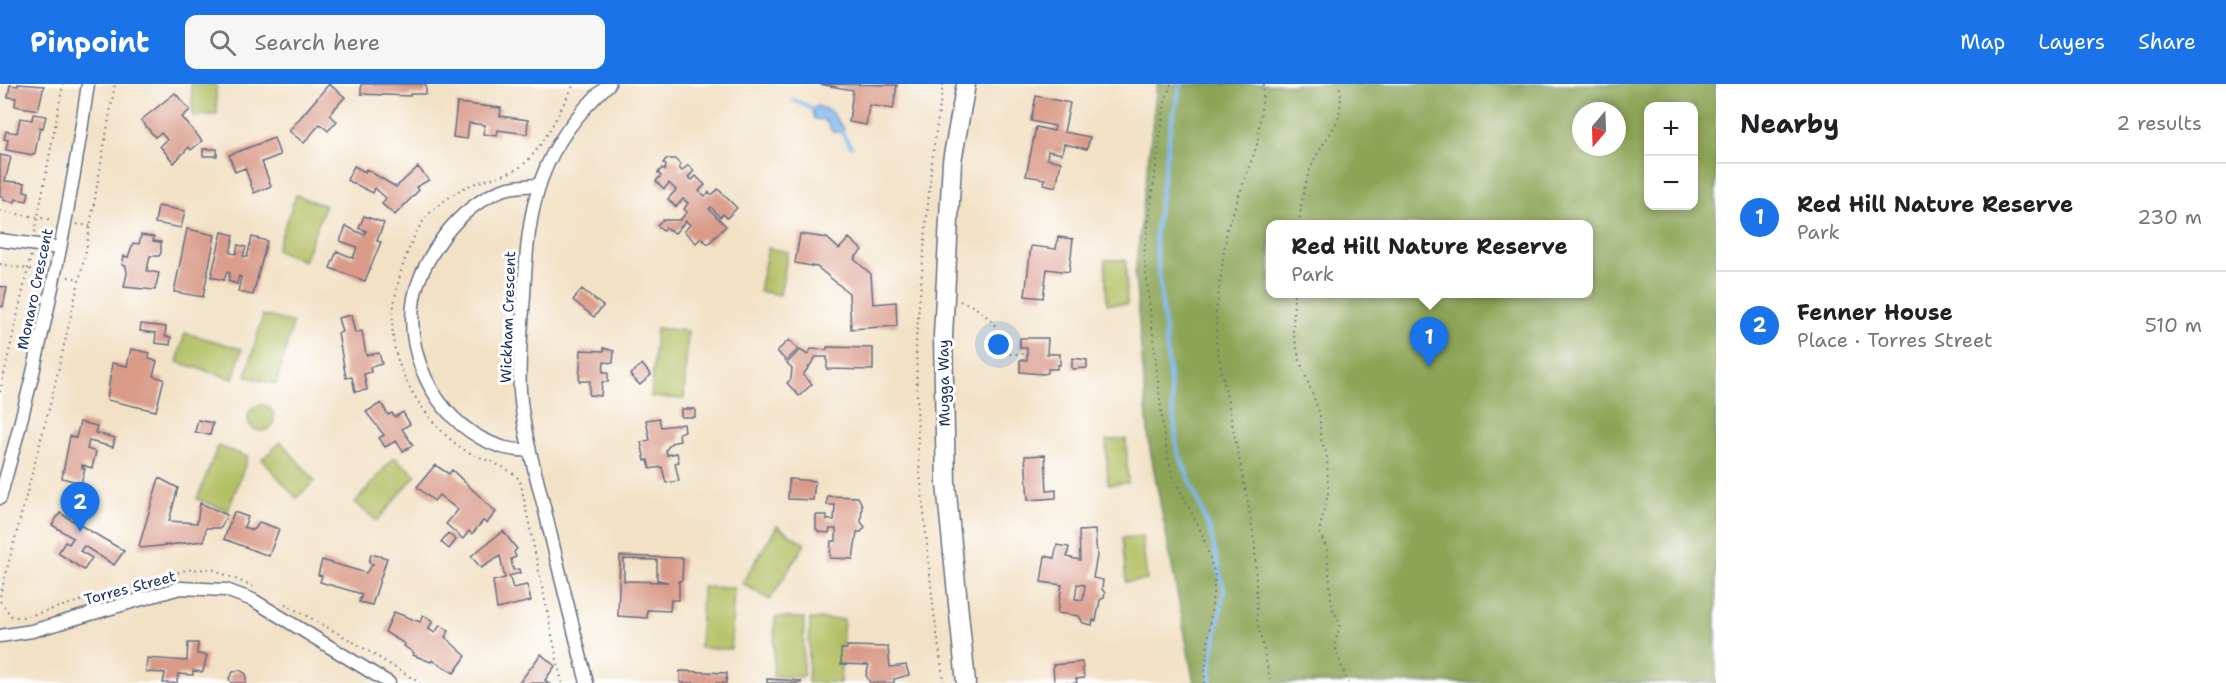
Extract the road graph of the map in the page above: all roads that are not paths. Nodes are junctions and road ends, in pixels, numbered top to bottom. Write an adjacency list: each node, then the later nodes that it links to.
1 (88, 84): 6 (street, Monaro Crescent)
2 (609, 84): 4 (street, Wickham Crescent)
3 (966, 84): 12 (main road, Mugga Way)
4 (537, 185): 7 (street, Wickham Crescent); 7 (street)
5 (0, 240): 6 (street)
6 (60, 249): 8 (street, Monaro Crescent)
7 (530, 451): 11 (street, Wickham Crescent)
8 (0, 498)
9 (0, 636): 10 (street, Torres Street)
10 (389, 683)
11 (587, 683)
12 (966, 683)

